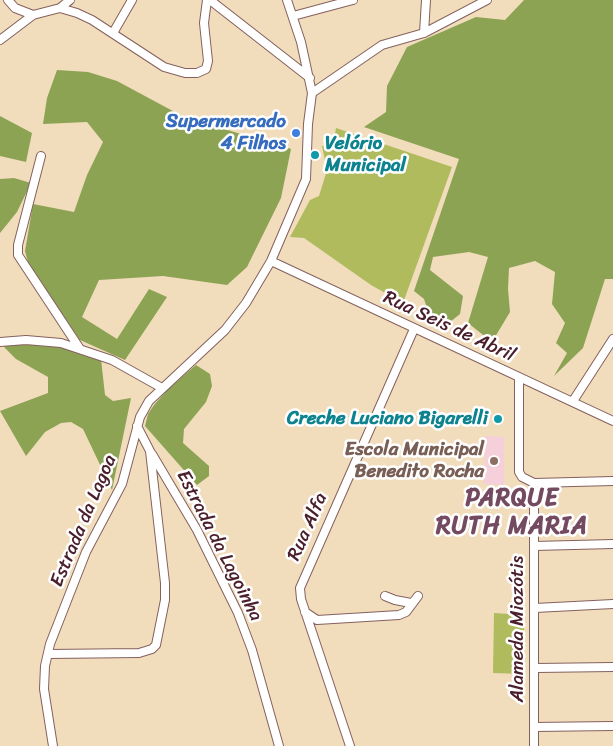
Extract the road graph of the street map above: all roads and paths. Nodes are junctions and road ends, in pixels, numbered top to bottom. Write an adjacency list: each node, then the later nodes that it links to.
1 (8, 0): 10 (street)
2 (70, 0): 9 (street)
3 (132, 0): 12 (street)
4 (208, 0): 12 (street); 15 (street)
5 (287, 0): 11 (street, Estrada da Lagoa)
6 (353, 0): 11 (street)
7 (426, 0): 13 (street)
8 (487, 0): 13 (street)
9 (60, 8): 10 (street); 12 (street)
10 (33, 15): 14 (street)
11 (293, 16): 15 (street, Estrada da Lagoa)
12 (113, 33)
13 (424, 33): 16 (street)
14 (0, 40)
15 (310, 78): 16 (street, Estrada da Lagoa)
16 (312, 93): 18 (street, Estrada da Lagoa)
17 (40, 156): 22 (street)
18 (271, 261): 19 (street, Rua Seis de Abril); 24 (street, Estrada da Lagoa)
19 (414, 329): 23 (street, Rua Seis de Abril); 38 (street, Rua Alfa)
20 (613, 339): 25 (street)
21 (0, 342): 22 (street)
22 (80, 349): 24 (street)
23 (519, 378): 25 (street, Rua Seis de Abril); 30 (street)
24 (162, 388): 27 (street, Estrada da Lagoa)
25 (573, 401): 26 (street, Rua Seis de Abril)
26 (613, 421)
27 (137, 426): 28 (street, Estrada da Lagoinha); 39 (street, Estrada da Lagoa)
28 (150, 451): 39 (street); 45 (street, Estrada da Lagoinha)
29 (613, 481): 30 (street)
30 (534, 483): 32 (street, Alameda Miozótis)
31 (613, 544): 32 (street)
32 (534, 546): 37 (street, Alameda Miozótis)
33 (385, 596): 35 (street)
34 (418, 596): 35 (street)
35 (411, 603): 38 (street)
36 (613, 604): 37 (street)
37 (535, 608): 41 (street, Alameda Miozótis)
38 (305, 612): 46 (street, Rua Alfa)
39 (48, 654): 44 (street, Estrada da Lagoa)
40 (613, 667): 41 (street)
41 (536, 668): 43 (street, Alameda Miozótis)
42 (613, 726): 43 (street)
43 (534, 727): 47 (street, Alameda Miozótis)
44 (53, 746)
45 (279, 746)
46 (350, 746)
47 (534, 746)

